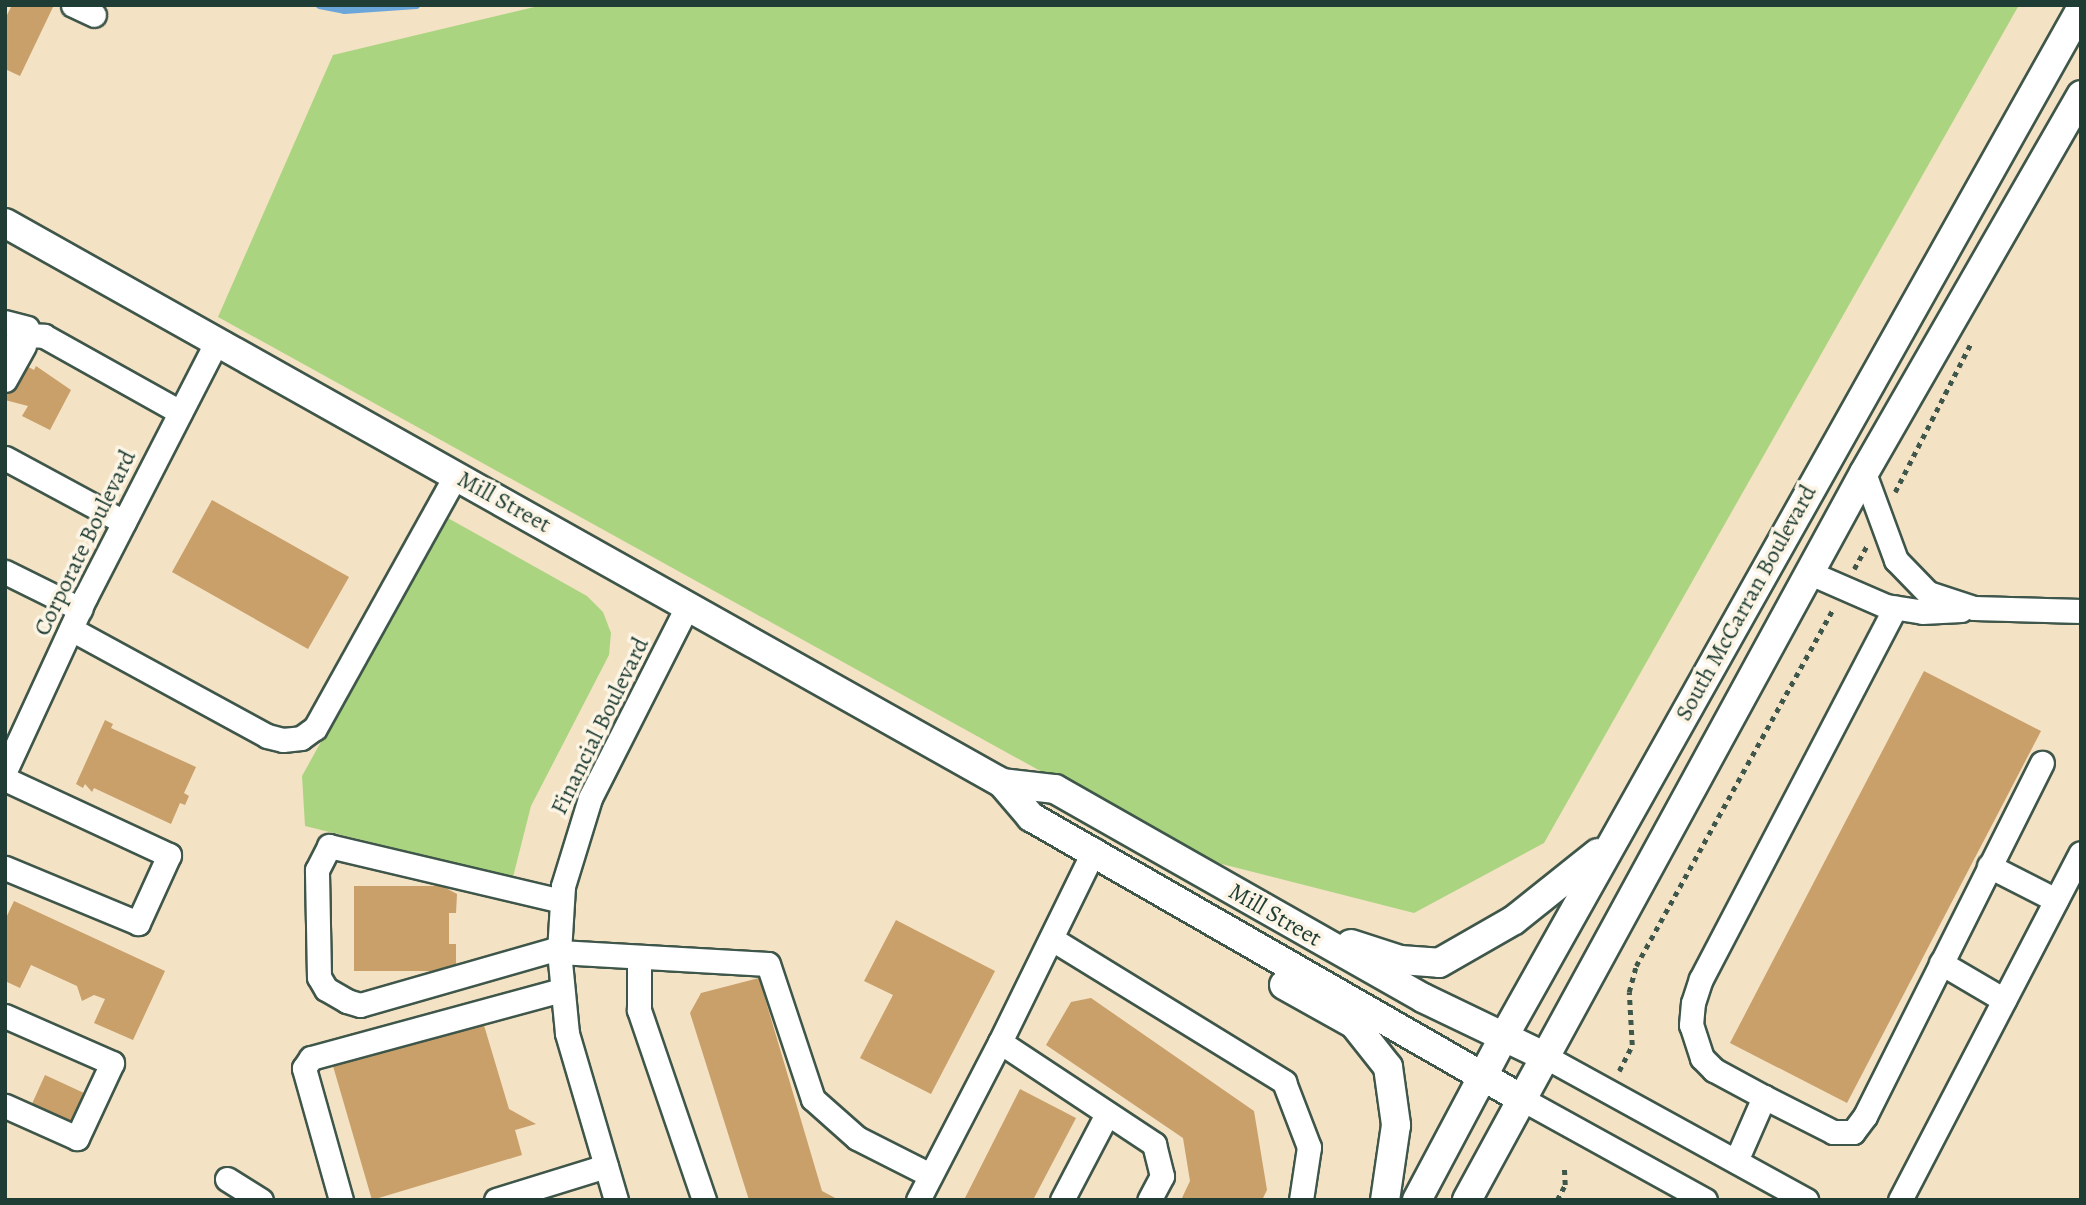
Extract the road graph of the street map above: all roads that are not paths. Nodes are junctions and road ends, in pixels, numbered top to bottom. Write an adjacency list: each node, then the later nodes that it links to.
1 (73, 5): 3 (street)
2 (2081, 9): 25 (main road, South McCarran Boulevard)
3 (94, 15)
4 (2081, 95): 12 (main road, South McCarran Boulevard)
5 (5, 223): 7 (main road, Mill Street)
6 (26, 333): 8 (street); 9 (street); 10 (street)
7 (217, 341): 10 (street, Corporate Boulevard); 13 (main road, Mill Street)
8 (5, 356)
9 (5, 380)
10 (180, 412): 14 (street, Corporate Boulevard)
11 (5, 458): 14 (street)
12 (1864, 473): 16 (main road, South McCarran Boulevard); 19 (street)
13 (456, 475): 17 (main road, Mill Street); 21 (street)
14 (124, 522): 21 (street, Corporate Boulevard)
15 (6, 573): 21 (street)
16 (1810, 573): 18 (street); 43 (main road, South McCarran Boulevard)
17 (688, 605): 24 (main road, Mill Street); 31 (street, Financial Boulevard)
18 (1895, 608): 19 (street); 45 (street)
19 (1974, 608): 20 (street)
20 (2081, 611)
21 (76, 619): 23 (street, Corporate Boulevard)
22 (2042, 763): 28 (street)
23 (6, 768): 29 (street)
24 (1002, 783): 26 (main road, Mill Street); 32 (main road, Mill Street)
25 (1618, 834): 32 (main road); 41 (main road, South McCarran Boulevard)
26 (1094, 850): 33 (main road, Mill Street); 34 (street)
27 (2081, 853): 30 (street)
28 (1989, 866): 30 (street); 37 (street)
29 (5, 868)
30 (2056, 900): 39 (street)
31 (562, 901): 35 (street, Financial Boulevard); 35 (street)
32 (1283, 919): 41 (main road, Mill Street)
33 (1234, 933): 44 (main road, Mill Street); 62 (main road)
34 (1052, 939): 42 (street); 61 (street)
35 (559, 950): 36 (street); 38 (street, Financial Boulevard)
36 (639, 957): 51 (street); 57 (street)
37 (1941, 963): 39 (street); 45 (street)
38 (561, 990): 50 (street, Financial Boulevard); 54 (street)
39 (2004, 1000): 67 (street)
40 (5, 1016): 47 (street)
41 (1503, 1038): 43 (main road, Mill Street); 44 (main road, South McCarran Boulevard)
42 (1000, 1042): 48 (street); 51 (street)
43 (1546, 1056): 46 (main road, South McCarran Boulevard); 49 (street)
44 (1481, 1078): 46 (main road, Mill Street); 63 (main road, South McCarran Boulevard)
45 (1764, 1097): 49 (street)
46 (1522, 1099): 64 (main road, South McCarran Boulevard); 65 (street)
47 (5, 1106)
48 (1106, 1116): 59 (street); 60 (street)
49 (1736, 1161): 66 (street)
50 (607, 1166): 55 (street); 56 (street, Financial Boulevard)
51 (930, 1175): 58 (street)
52 (227, 1179): 53 (street)
53 (261, 1200)
54 (341, 1200)
55 (496, 1200)
56 (616, 1200)
57 (704, 1200)
58 (918, 1200)
59 (1062, 1200)
60 (1149, 1200)
61 (1301, 1200)
62 (1385, 1200)
63 (1417, 1200)
64 (1467, 1200)
65 (1705, 1200)
66 (1807, 1200)
67 (1900, 1200)

